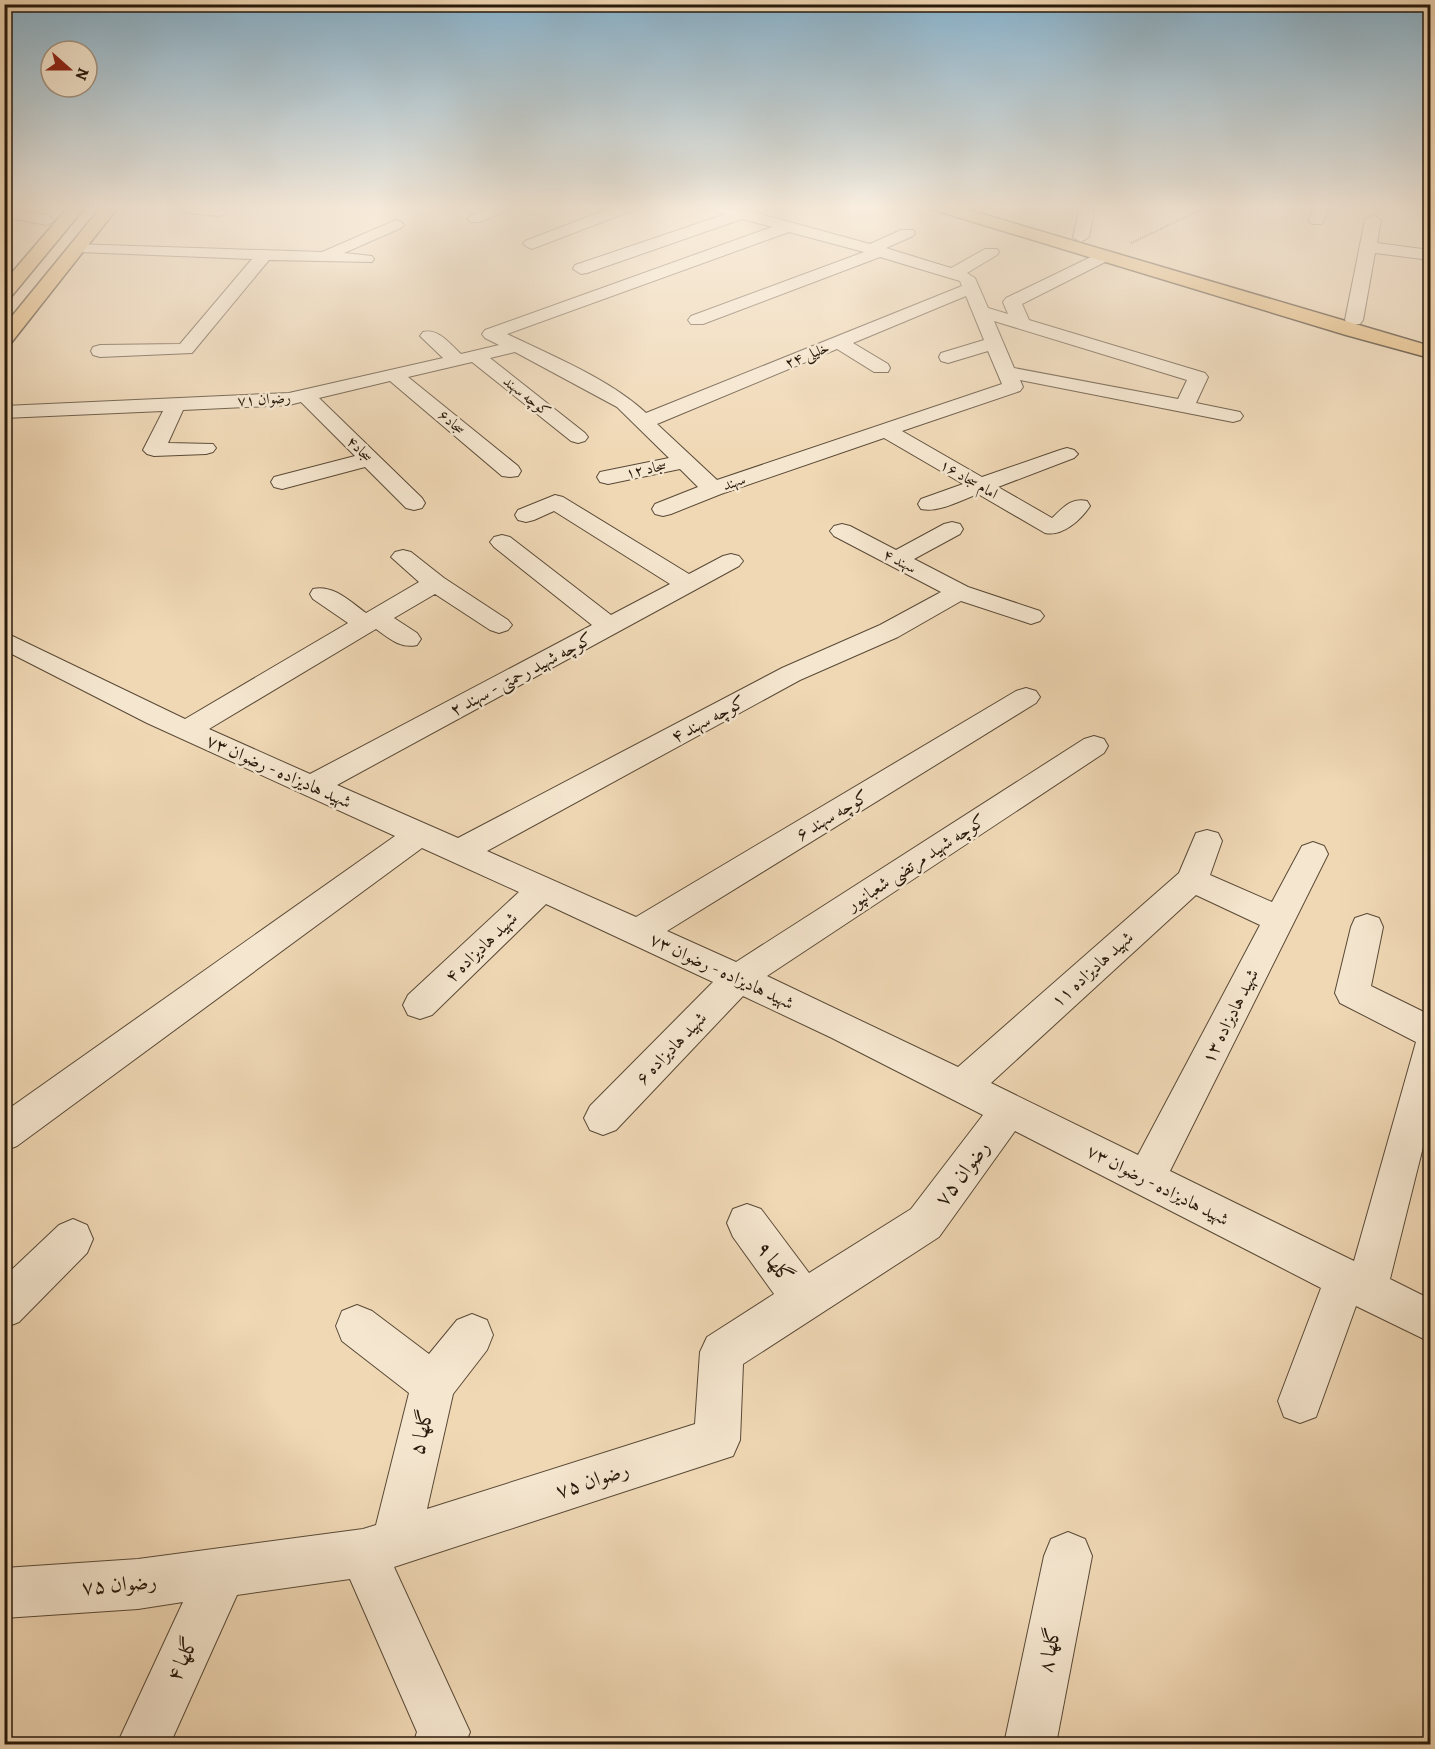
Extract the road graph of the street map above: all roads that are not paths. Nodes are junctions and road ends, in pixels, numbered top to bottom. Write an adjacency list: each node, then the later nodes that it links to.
1 (46, 288): 17 (main road)
2 (237, 288): 22 (street)
3 (619, 288): 12 (street)
4 (779, 288): 13 (street)
5 (971, 288): 11 (street); 19 (street, خلیلی ۲۴)
6 (1041, 288): 15 (street)
7 (1221, 288): 23 (main road)
8 (1239, 288): 14 (main road)
9 (1360, 288): 14 (street)
10 (520, 308): 12 (street)
11 (980, 311): 15 (street); 20 (street)
12 (542, 316): 21 (street, سهند)
13 (697, 320)
14 (1354, 320): 18 (main road)
15 (1021, 323): 32 (street)
16 (429, 336): 25 (street, كوچه سهند)
17 (4, 339)
18 (1431, 340)
19 (838, 342): 27 (street); 35 (street, خلیلی ۲۴)
20 (994, 343): 24 (street); 29 (street)
21 (518, 346): 25 (street, رضوان ۷۱); 35 (street, سهند)
22 (100, 351)
23 (1431, 352)
24 (948, 357)
25 (466, 358): 28 (street, رضوان ۷۱); 37 (street, كوچه سهند)
26 (365, 362): 28 (street, سجاد۶)
27 (880, 368)
28 (386, 375): 30 (street, رضوان ۷۱); 42 (street, سجاد۶)
29 (1010, 379): 32 (street); 36 (street, سهند)
30 (305, 395): 31 (street, رضوان ۷۱); 40 (street, سجاد۴)
31 (176, 404): 33 (street, رضوان ۷۱); 38 (street)
32 (1184, 407): 34 (street)
33 (4, 412)
34 (1233, 416)
35 (643, 422): 41 (street, سهند)
36 (885, 430): 45 (street, امام سجاد ۱۶); 46 (street, سهند)
37 (578, 436)
38 (206, 448)
39 (1067, 454): 45 (street)
40 (369, 459): 44 (street); 47 (street, سجاد۴)
41 (684, 462): 43 (street, سجاد ۱۲); 46 (street, سهند)
42 (510, 471)
43 (608, 477)
44 (282, 482)
45 (980, 486): 48 (street); 49 (street, امام سجاد ۱۶)
46 (713, 489): 50 (street)
47 (414, 503)
48 (929, 504)
49 (1079, 506)
50 (663, 509)
51 (526, 515): 59 (street)
52 (952, 529): 56 (street)
53 (842, 531): 56 (street, سهند ۴)
54 (502, 542): 65 (street)
55 (403, 557): 58 (street)
56 (896, 559): 60 (street, سهند ۴)
57 (730, 561): 59 (street, کوچه شهید رحمتی - سهند ۲)
58 (435, 583): 63 (street); 64 (street)
59 (688, 584): 65 (street, کوچه شهید رحمتی - سهند ۲)
60 (959, 592): 62 (street, سهند ۴); 74 (street, کوچه سهند ۴)
61 (322, 594): 63 (street)
62 (1031, 616)
63 (371, 621): 66 (street); 69 (street)
64 (499, 625)
65 (610, 626): 71 (street, کوچه شهید رحمتی - سهند ۲)
66 (408, 639)
67 (4, 640): 69 (street, شهید هادیزاده - رضوان ۷۳)
68 (1026, 697): 80 (street, کوچه سهند ۶)
69 (187, 730): 71 (street, شهید هادیزاده - رضوان ۷۳)
70 (1094, 746): 81 (street, کوچه شهید مرتضی شعبانپور)
71 (311, 786): 72 (street, شهید هادیزاده - رضوان ۷۳)
72 (420, 834): 74 (street, شهید هادیزاده - رضوان ۷۳); 88 (street)
73 (1207, 841): 76 (street, شهید هادیزاده ۱۱)
74 (459, 852): 77 (street, شهید هادیزاده - رضوان ۷۳)
75 (1313, 854): 78 (street, شهید هادیزاده ۱۳)
76 (1192, 880): 78 (street); 85 (street, شهید هادیزاده ۱۱)
77 (542, 889): 80 (street, شهید هادیزاده - رضوان ۷۳); 82 (street, شهید هادیزاده ۴)
78 (1279, 920): 89 (street, شهید هادیزاده ۱۳)
79 (1367, 927): 83 (street)
80 (638, 933): 81 (street, شهید هادیزاده - رضوان ۷۳)
81 (738, 978): 85 (street, شهید هادیزاده - رضوان ۷۳); 87 (street, شهید هادیزاده ۶)
82 (420, 1005)
83 (1431, 1032)
84 (1431, 1049): 92 (street)
85 (962, 1086): 86 (street, شهید هادیزاده - رضوان ۷۳)
86 (1009, 1110): 89 (street, شهید هادیزاده - رضوان ۷۳); 93 (street, رضوان ۷۵)
87 (603, 1118)
88 (4, 1134)
89 (1146, 1178): 92 (street, شهید هادیزاده - رضوان ۷۳)
90 (747, 1223): 93 (street, گلها ۹)
91 (72, 1239): 94 (street)
92 (1356, 1284): 95 (street, شهید هادیزاده - رضوان ۷۳); 99 (street)
93 (804, 1300): 100 (street, رضوان ۷۵)
94 (4, 1307)
95 (1431, 1321)
96 (357, 1326): 98 (street)
97 (472, 1335): 98 (street, گلها ۵)
98 (433, 1384): 100 (street, گلها ۵)
99 (1300, 1401)
100 (379, 1547): 102 (street, رضوان ۷۵); 104 (street)
101 (1068, 1556): 106 (street, گلها ۸)
102 (222, 1573): 103 (street, رضوان ۷۵); 105 (street, گلها ۴)
103 (4, 1593)
104 (447, 1740)
105 (143, 1744)
106 (1030, 1744)

